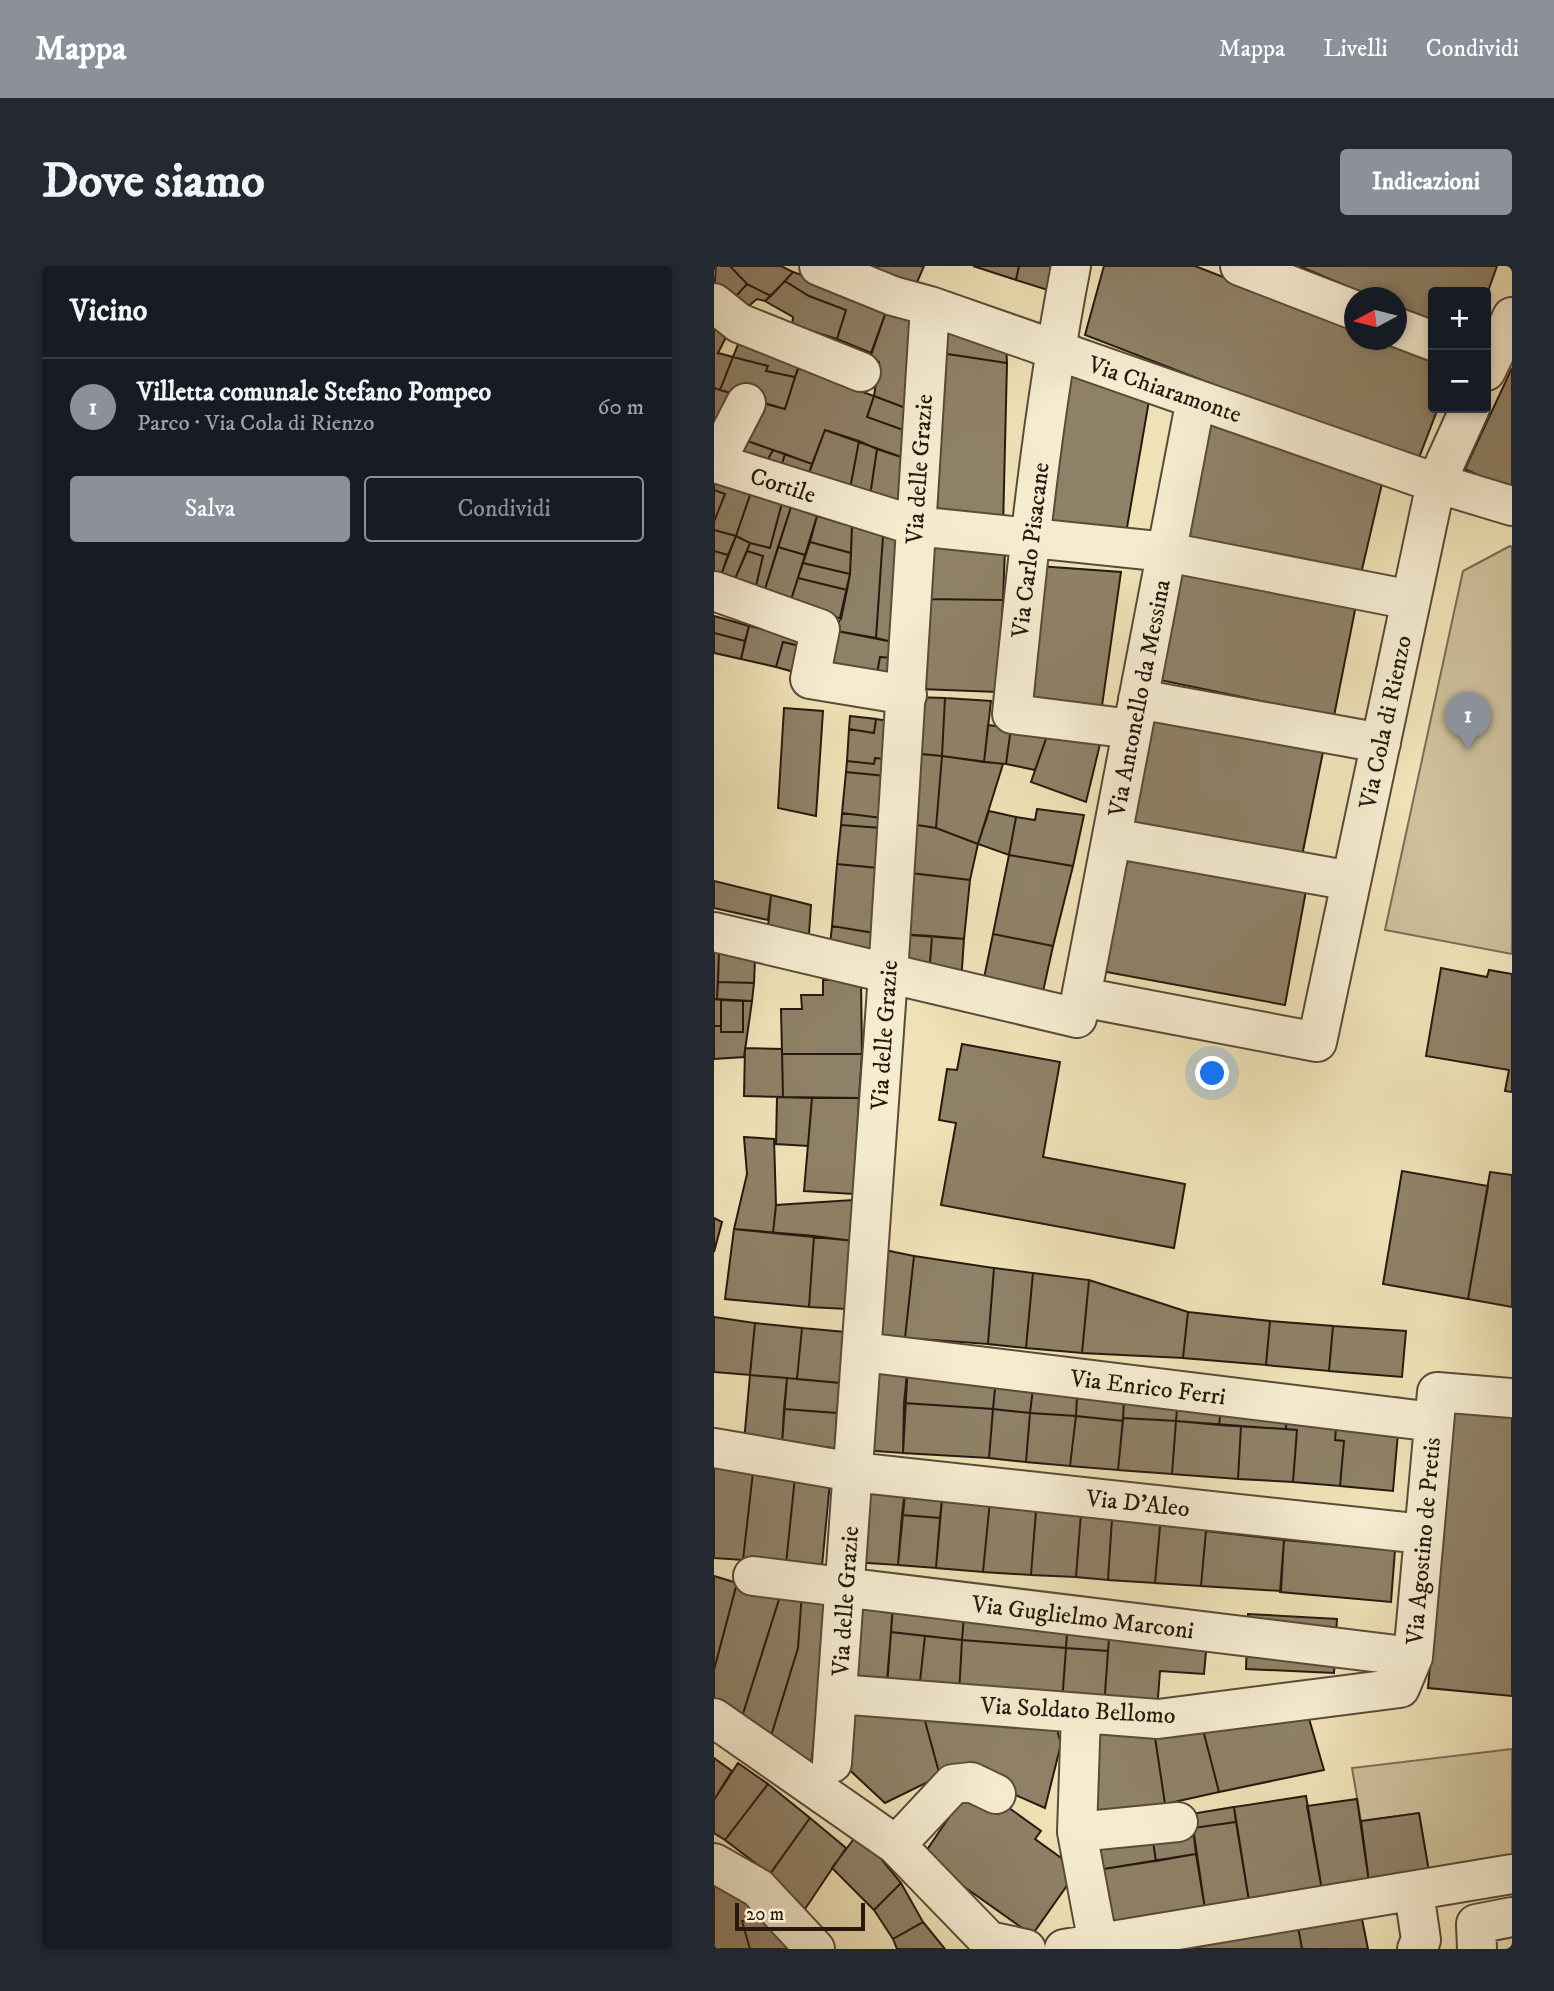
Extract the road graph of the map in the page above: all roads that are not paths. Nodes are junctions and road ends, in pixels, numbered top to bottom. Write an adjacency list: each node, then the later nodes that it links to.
1 (820, 266): 5 (street, Via Chiaramonte)
2 (1071, 266): 10 (street, Via Carlo Pisacane)
3 (1240, 266): 6 (street)
4 (714, 303): 12 (street)
5 (930, 306): 10 (street, Via Chiaramonte); 18 (street, Via delle Grazie)
6 (1344, 306)
7 (1512, 317): 11 (street)
8 (1407, 331): 9 (street)
9 (1428, 339)
10 (1054, 351): 13 (street, Via Chiaramonte); 19 (street, Via Carlo Pisacane)
11 (1491, 357)
12 (861, 372)
13 (1196, 399): 16 (street, Via Chiaramonte); 20 (street, Via Antonello da Messina)
14 (746, 402): 18 (street, Cortile)
15 (1468, 413): 16 (street, Via Cola di Rienzo)
16 (1436, 483): 17 (street, Via Chiaramonte); 22 (street, Via Cola di Rienzo)
17 (1512, 506)
18 (916, 526): 19 (street); 23 (street, Via delle Grazie)
19 (1030, 538): 20 (street); 24 (street, Via Carlo Pisacane)
20 (1167, 552): 22 (street); 24 (street, Via Antonello da Messina)
21 (714, 591): 23 (street)
22 (1411, 600): 25 (street, Via Cola di Rienzo)
23 (906, 695): 29 (street, Via delle Grazie)
24 (1135, 714): 25 (street); 26 (street, Via Antonello da Messina)
25 (1381, 743): 27 (street, Via Cola di Rienzo)
26 (1112, 838): 27 (street); 30 (street, Via Antonello da Messina)
27 (1351, 881): 30 (street, Via Cola di Rienzo)
28 (714, 933): 29 (street)
29 (888, 975): 30 (street); 31 (street, Via delle Grazie)
30 (1081, 997)
31 (863, 1352): 33 (street, Via Enrico Ferri); 35 (street, Via delle Grazie)
32 (1512, 1398): 33 (street, Via Enrico Ferri)
33 (1436, 1407): 36 (street, Via Agostino de Pretis)
34 (714, 1448): 35 (street, Via D'Aleo)
35 (853, 1472): 36 (street, Via D'Aleo); 38 (street, Via delle Grazie)
36 (1423, 1534): 39 (street, Via Agostino de Pretis)
37 (752, 1576): 38 (street, Via Guglielmo Marconi)
38 (846, 1588): 39 (street, Via Guglielmo Marconi); 40 (street, Via delle Grazie)
39 (1407, 1673): 41 (street, Via Soldato Bellomo)
40 (838, 1694): 41 (street, Via Soldato Bellomo); 43 (street, Via delle Grazie)
41 (1081, 1713): 46 (street)
42 (714, 1718): 47 (street)
43 (832, 1763)
44 (996, 1794): 47 (street)
45 (1178, 1822): 46 (street)
46 (1077, 1832): 53 (street)
47 (896, 1845): 52 (street)
48 (714, 1863): 54 (street)
49 (1512, 1874): 50 (street)
50 (1414, 1892): 53 (street); 56 (street)
51 (1512, 1917): 57 (street)
52 (989, 1945): 55 (street)
53 (1081, 1947)
54 (815, 1949)
55 (1026, 1949)
56 (1417, 1949)
57 (1477, 1949)

